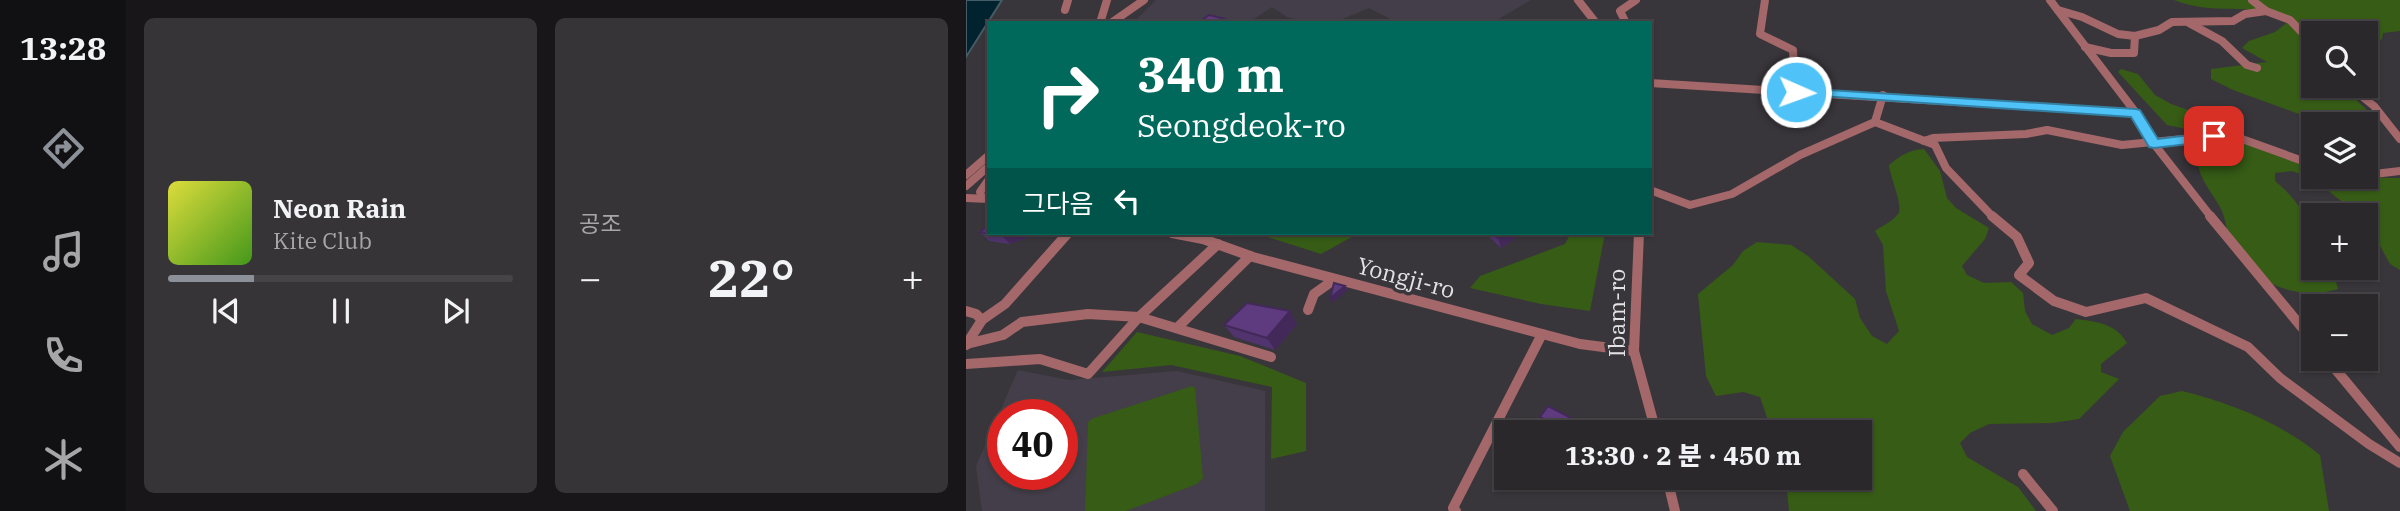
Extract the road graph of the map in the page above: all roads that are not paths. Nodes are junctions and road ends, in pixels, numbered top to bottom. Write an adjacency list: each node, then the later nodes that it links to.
1 (1068, 0): 10 (street)
2 (1107, 0): 14 (street)
3 (1144, 0): 9 (street)
4 (1578, 0): 17 (street)
5 (1636, 0): 18 (street)
6 (1765, 0): 25 (street)
7 (2050, 0): 11 (street)
8 (2252, 0): 12 (street)
9 (1136, 5): 13 (street); 16 (street)
10 (1065, 10)
11 (2057, 10): 21 (street); 22 (street)
12 (2266, 11): 19 (street); 20 (street)
13 (1125, 12): 14 (street); 15 (street)
14 (1102, 19)
15 (1114, 21)
16 (1125, 21)
17 (1594, 21)
18 (1625, 21)
19 (2185, 22): 21 (street); 23 (street)
20 (2301, 31)
21 (2135, 36): 22 (street)
22 (2085, 47): 28 (street)
23 (2257, 68)
24 (1652, 83): 25 (street)
25 (1796, 92): 26 (street)
26 (1883, 95): 28 (street); 29 (street)
27 (2363, 98): 30 (street)
28 (2136, 113): 32 (street)
29 (1875, 122): 31 (street); 42 (street)
30 (2400, 139)
31 (1924, 141): 32 (street); 67 (street)
32 (2154, 144): 35 (street); 55 (street)
33 (987, 151): 37 (street)
34 (987, 157): 40 (street)
35 (2301, 160)
36 (987, 166): 40 (street)
37 (966, 169)
38 (2400, 171): 39 (street)
39 (2378, 174)
40 (968, 180)
41 (987, 182): 44 (street)
42 (1652, 191)
43 (966, 198): 44 (street)
44 (985, 198)
45 (1066, 235): 54 (street)
46 (1639, 235): 61 (street, Ibam-ro)
47 (1204, 236): 48 (street, Yongji-ro)
48 (1218, 244): 49 (street, Yongji-ro); 53 (street)
49 (1250, 256): 50 (street, Yongji-ro); 56 (street)
50 (1335, 279): 51 (street); 58 (street, Yongji-ro)
51 (1308, 310)
52 (966, 311): 54 (street)
53 (1139, 317): 56 (street); 60 (street); 63 (street)
54 (982, 320): 60 (street)
55 (2301, 326)
56 (1177, 328): 59 (street)
57 (1227, 332): 59 (street)
58 (1542, 334): 61 (street, Yongji-ro); 70 (street)
59 (1219, 341): 62 (street)
60 (967, 345)
61 (1634, 351): 65 (street, Ibam-ro)
62 (1271, 357)
63 (966, 364)
64 (2337, 371): 66 (street)
65 (1653, 420)
66 (2400, 447)
67 (2400, 463)
68 (2023, 474): 72 (street)
69 (1670, 490): 71 (street)
70 (1456, 511)
71 (1675, 511)
72 (2053, 511)

